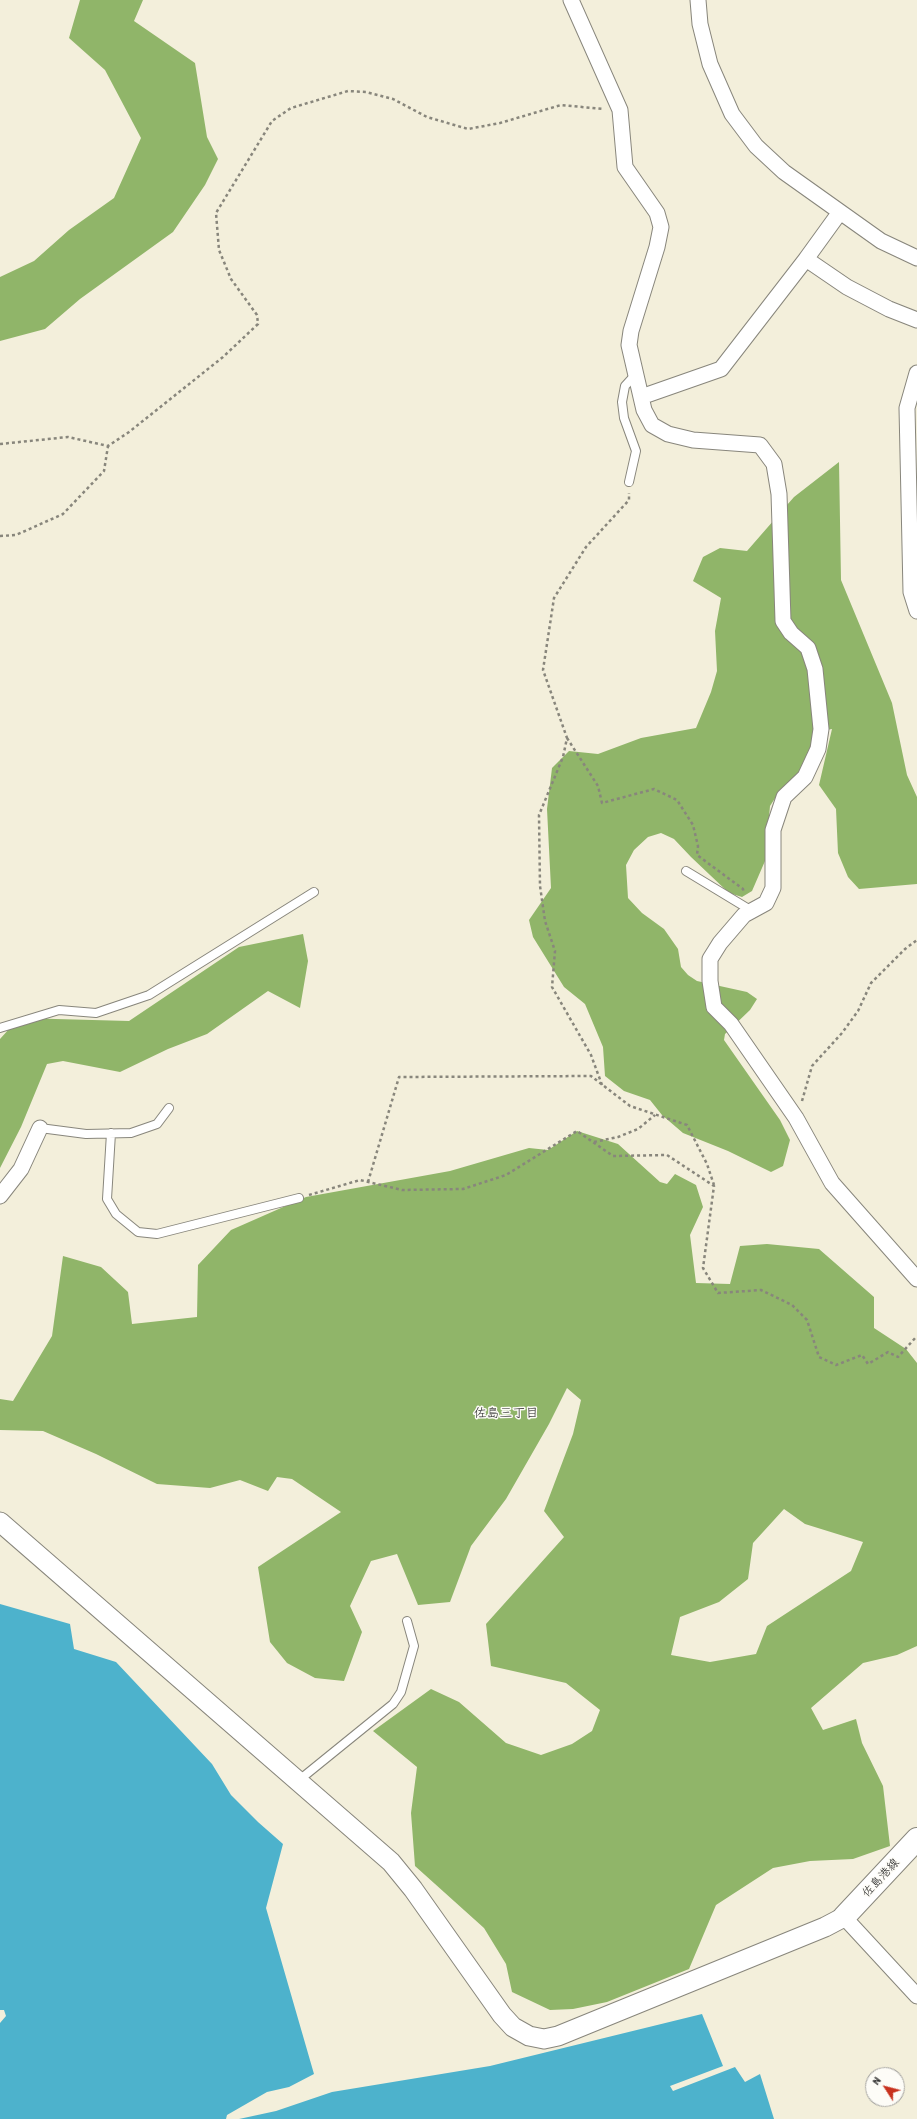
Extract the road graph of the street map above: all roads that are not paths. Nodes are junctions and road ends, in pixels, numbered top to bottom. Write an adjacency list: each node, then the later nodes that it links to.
1 (571, 0): 7 (street)
2 (698, 0): 3 (street)
3 (840, 212): 4 (street); 5 (street)
4 (917, 258)
5 (806, 259): 6 (street); 9 (street)
6 (917, 320)
7 (636, 374): 9 (street); 11 (lane)
8 (917, 374): 10 (street)
9 (641, 397): 15 (street)
10 (912, 408): 12 (street)
11 (629, 482)
12 (917, 611)
13 (686, 871): 15 (lane)
14 (314, 892): 16 (lane)
15 (752, 912): 22 (street)
16 (0, 1028)
17 (169, 1108): 19 (lane)
18 (40, 1128): 19 (lane); 20 (street)
19 (112, 1133): 21 (lane)
20 (0, 1196)
21 (299, 1198)
22 (917, 1279)
23 (0, 1522): 25 (street)
24 (407, 1621): 25 (lane)
25 (298, 1781): 27 (street)
26 (917, 1839): 27 (main road, 佐島港線)
27 (844, 1917): 28 (street)
28 (917, 1996)

